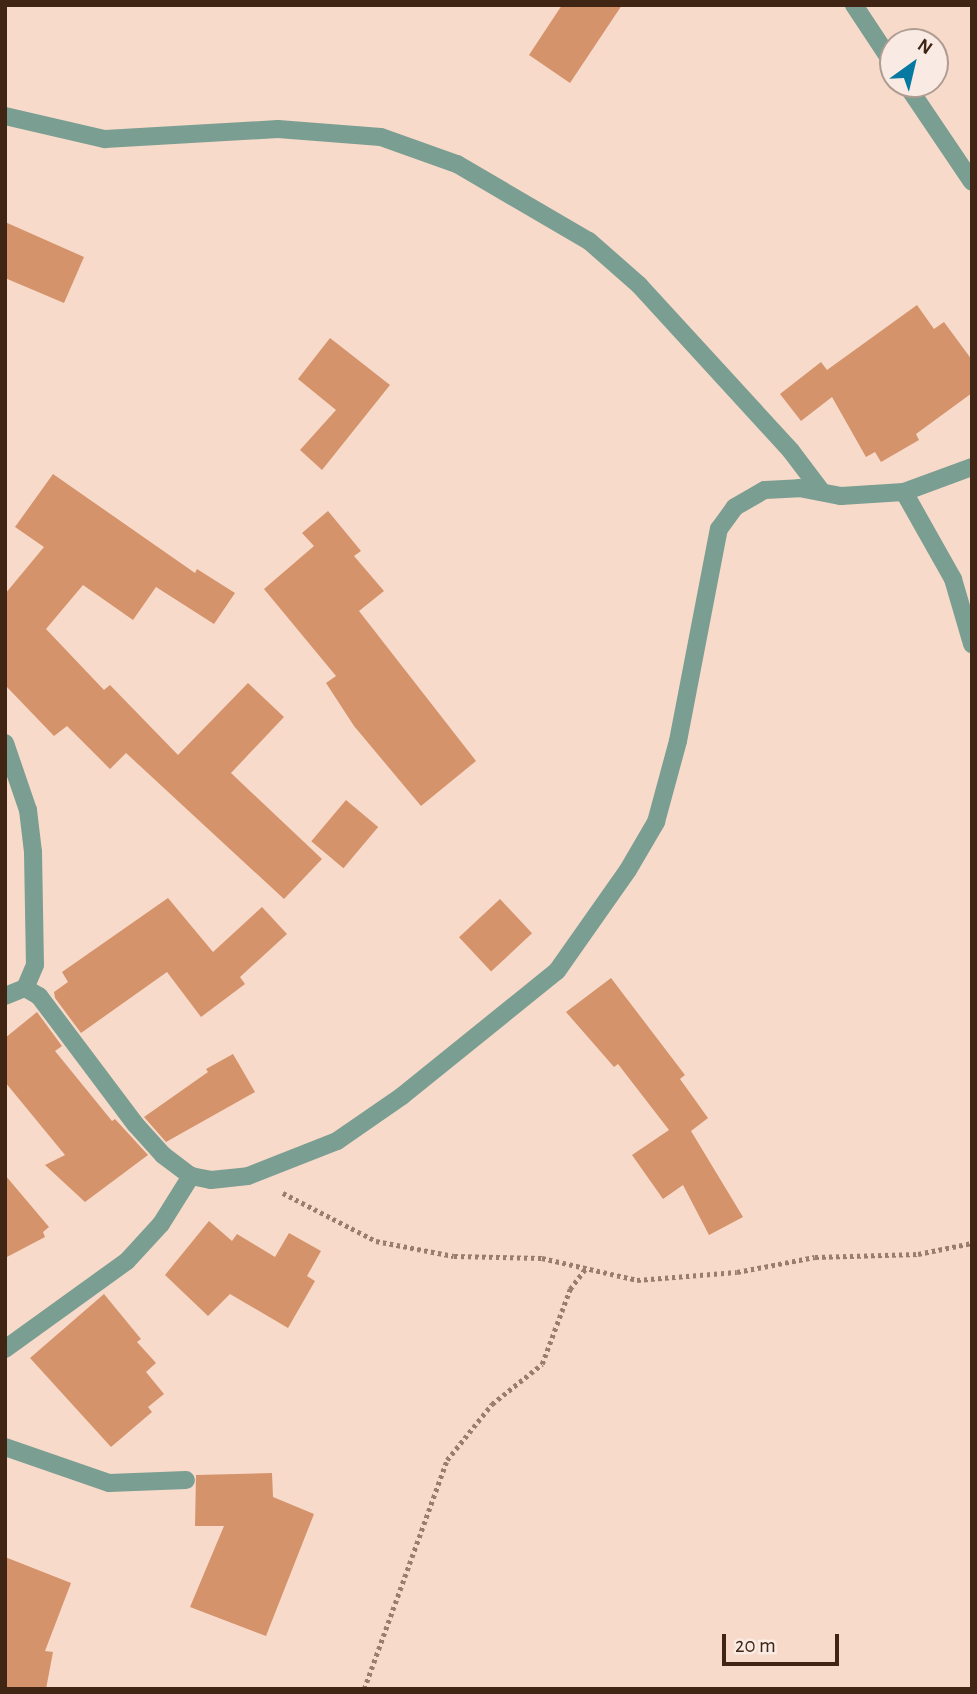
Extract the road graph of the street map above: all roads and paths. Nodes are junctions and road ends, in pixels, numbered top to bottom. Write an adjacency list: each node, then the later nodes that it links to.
1 (854, 5): 2 (street)
2 (879, 43)
3 (915, 98): 5 (street)
4 (5, 116): 7 (street)
5 (972, 182)
6 (972, 467): 8 (street)
7 (822, 492): 8 (street); 13 (street)
8 (904, 492): 9 (street)
9 (972, 644)
10 (5, 743): 11 (street)
11 (25, 988): 12 (street); 14 (street)
12 (5, 996)
13 (263, 1172): 14 (street); 16 (path)
14 (191, 1176): 17 (street)
15 (972, 1243): 16 (path)
16 (585, 1269): 20 (path)
17 (5, 1349)
18 (5, 1447): 19 (street)
19 (186, 1480)
20 (364, 1689)

